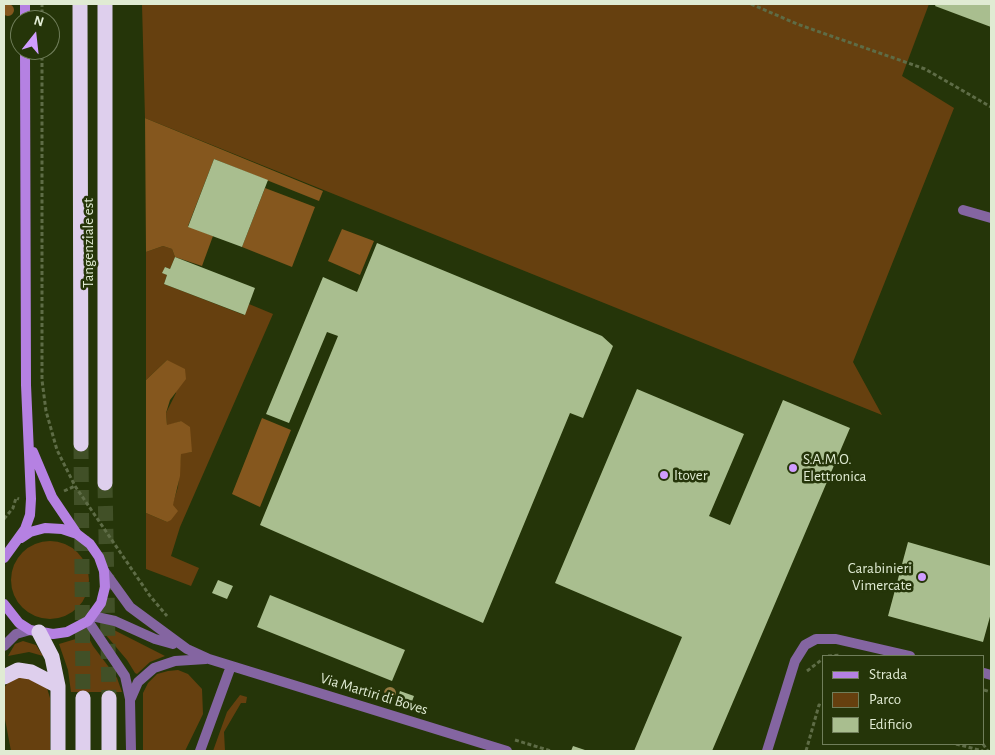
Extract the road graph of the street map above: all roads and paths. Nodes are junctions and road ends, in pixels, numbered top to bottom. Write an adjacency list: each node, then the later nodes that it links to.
1 (80, 4): 9 (highway, Tangenziale est)
2 (105, 4): 11 (highway, Tangenziale est)
3 (752, 4): 6 (path)
4 (25, 60): 10 (street)
5 (42, 60): 19 (path)
6 (991, 107)
7 (963, 210): 8 (street)
8 (991, 218)
9 (81, 444)
10 (30, 446): 14 (street); 15 (street)
11 (105, 483)
12 (24, 499): 13 (path)
13 (4, 519)
14 (77, 534): 15 (street); 16 (street)
15 (8, 549)
16 (104, 571): 18 (street); 22 (street, Via Martiri di Boves)
17 (4, 604): 20 (street)
18 (90, 619): 20 (street); 22 (street, Via Martiri di Boves); 30 (street)
19 (170, 620)
20 (34, 631): 21 (street); 27 (highway)
21 (4, 646)
22 (179, 646): 24 (street, Via Martiri di Boves)
23 (906, 655): 41 (street)
24 (209, 659): 25 (street, Via Martiri di Boves); 30 (street, Via Martiri di Boves)
25 (232, 666): 38 (street); 39 (street, Via Martiri di Boves)
26 (4, 677): 27 (highway)
27 (58, 686): 34 (highway)
28 (83, 698): 35 (highway)
29 (109, 698): 36 (highway)
30 (130, 699): 37 (street)
31 (822, 706): 42 (path)
32 (514, 740): 40 (path)
33 (960, 745): 43 (path)
34 (58, 751)
35 (83, 751)
36 (109, 751)
37 (131, 751)
38 (200, 751)
39 (507, 751)
40 (551, 751)
41 (767, 751)
42 (806, 751)
43 (982, 751)

